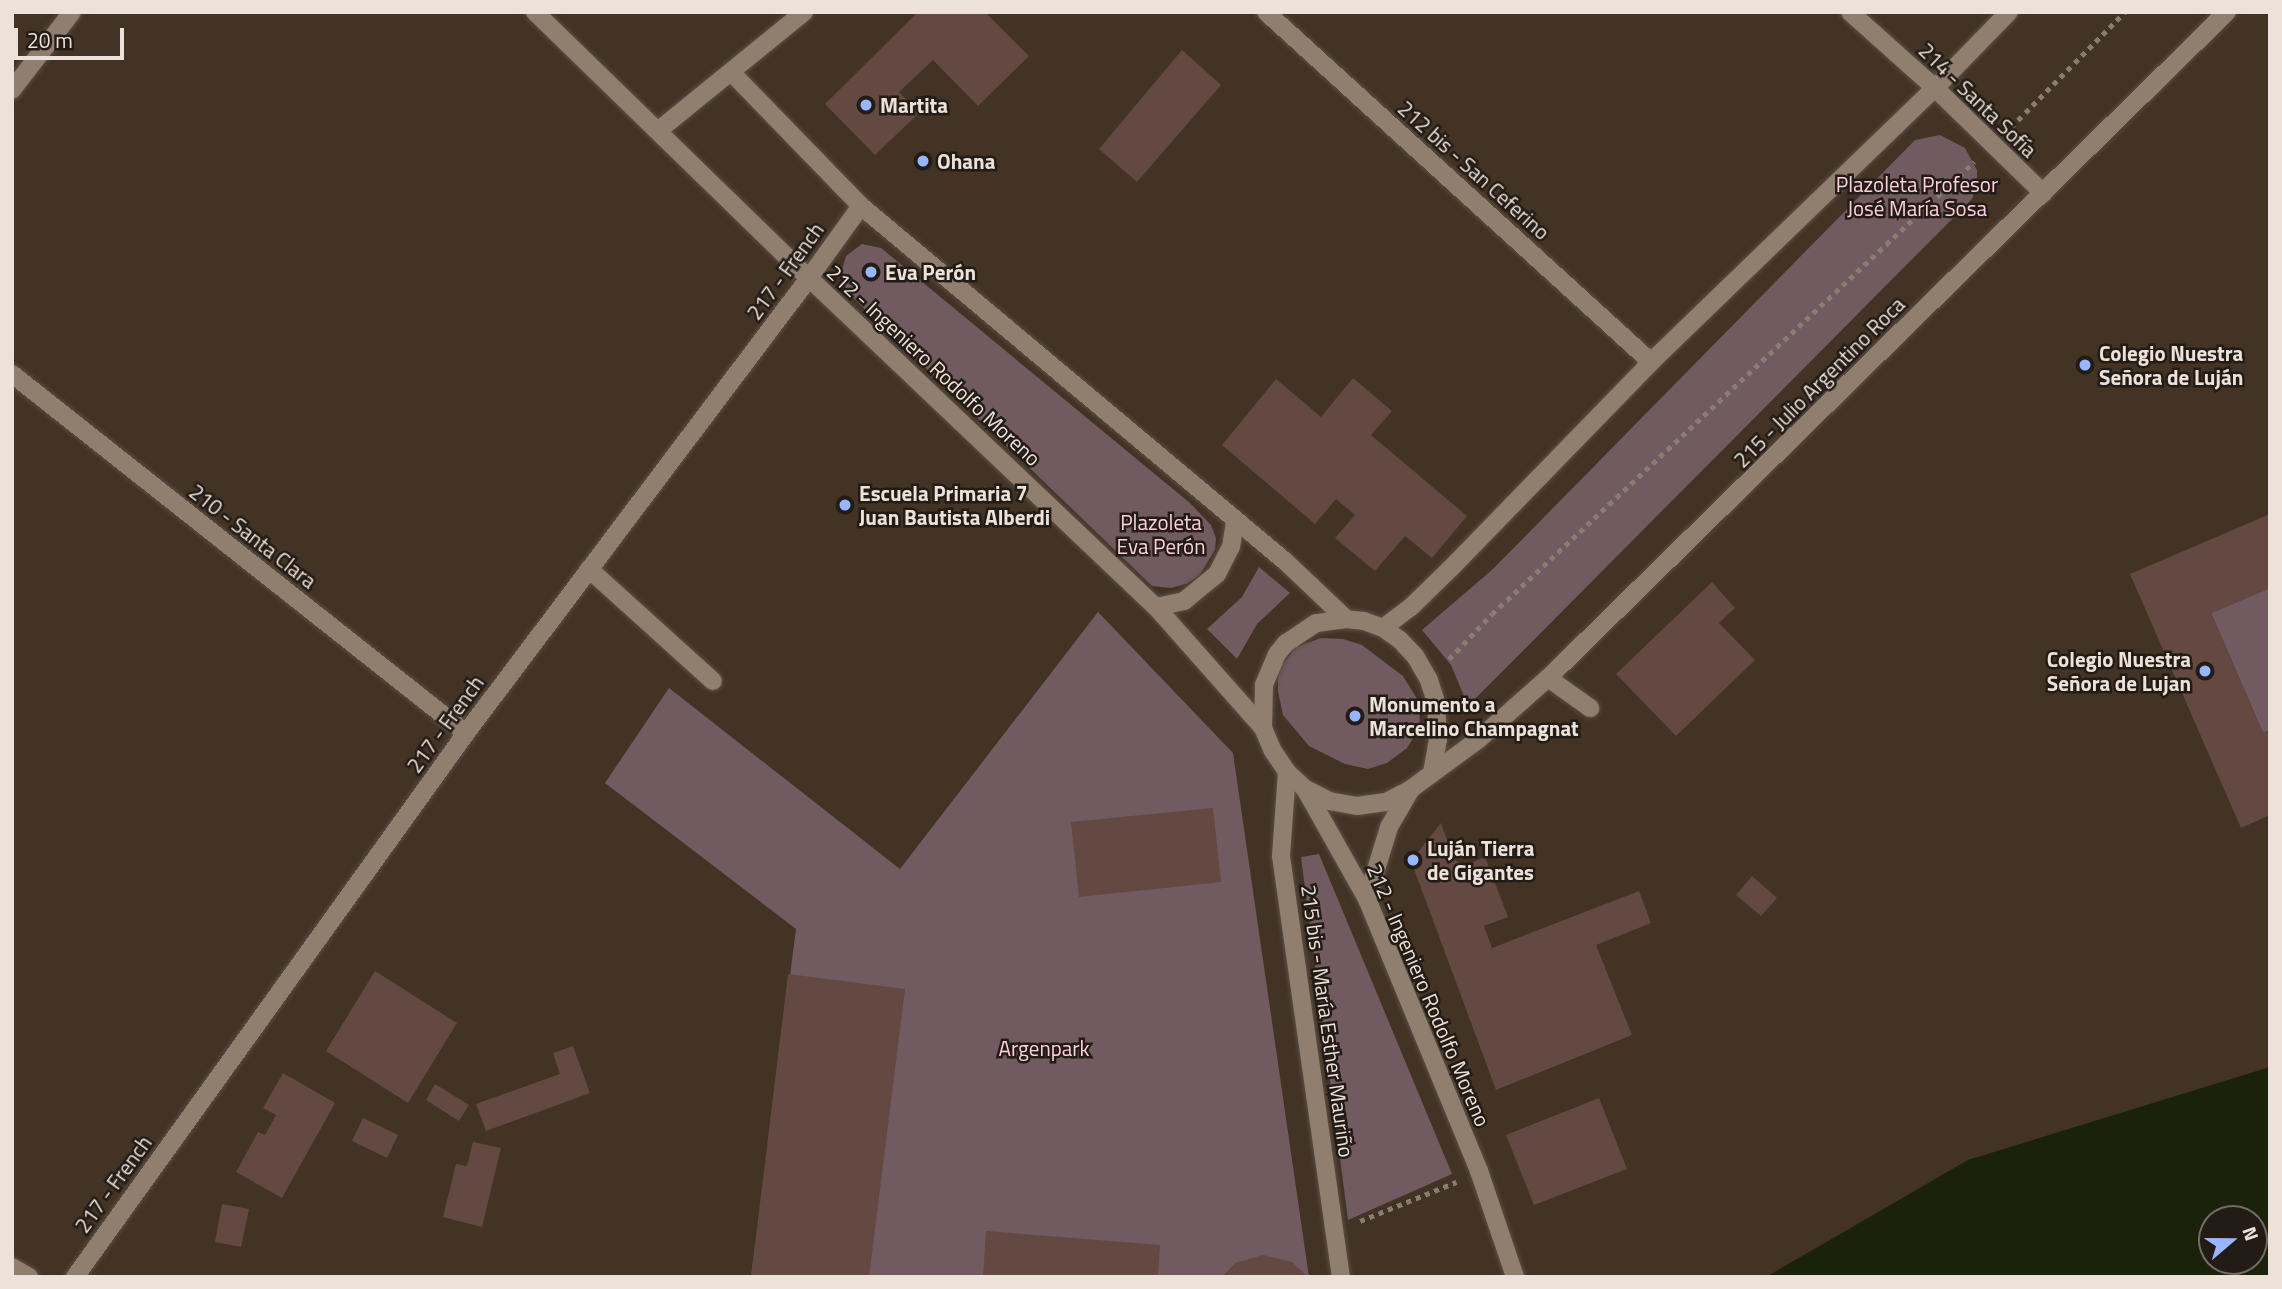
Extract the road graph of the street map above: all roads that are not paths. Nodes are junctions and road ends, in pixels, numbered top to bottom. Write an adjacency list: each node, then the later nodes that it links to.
1 (72, 12): 10 (street)
2 (535, 12): 11 (street, 212 - Ingeniero Rodolfo Moreno)
3 (803, 12): 8 (street)
4 (1266, 12): 15 (street, 212 bis - San Ceferino)
5 (1850, 12): 9 (street, 214 - Santa Sofía)
6 (2009, 12): 9 (street)
7 (2227, 12): 12 (street, 215 - Julio Argentino Roca)
8 (732, 73): 11 (street); 13 (street)
9 (1935, 88): 12 (street, 214 - Santa Sofía); 15 (street)
10 (12, 90)
11 (659, 130): 14 (street, 212 - Ingeniero Rodolfo Moreno)
12 (2043, 193): 22 (street, 215 - Julio Argentino Roca)
13 (860, 206): 14 (street, 217 - French); 17 (street)
14 (809, 278): 18 (street, 217 - French); 19 (street, 212 - Ingeniero Rodolfo Moreno)
15 (1651, 362): 21 (street)
16 (12, 374): 26 (street, 210 - Santa Clara)
17 (1235, 522): 19 (street); 20 (street)
18 (589, 569): 23 (street); 26 (street, 217 - French)
19 (1156, 607): 25 (street, 212 - Ingeniero Rodolfo Moreno)
20 (1346, 619): 21 (street); 25 (street)
21 (1383, 628): 28 (street)
22 (1548, 678): 24 (street); 28 (street, 215 - Julio Argentino Roca)
23 (713, 681)
24 (1590, 708)
25 (1264, 728): 27 (street)
26 (466, 733): 34 (street, 217 - French)
27 (1287, 772): 29 (street); 35 (street, 215 bis - María Esther Mauriño)
28 (1432, 773): 30 (street)
29 (1304, 788): 30 (street); 31 (street, 212 - Ingeniero Rodolfo Moreno)
30 (1411, 789): 31 (street)
31 (1367, 899): 36 (street, 212 - Ingeniero Rodolfo Moreno)
32 (12, 1267): 33 (street)
33 (29, 1277)
34 (75, 1277)
35 (1341, 1277)
36 (1514, 1277)

